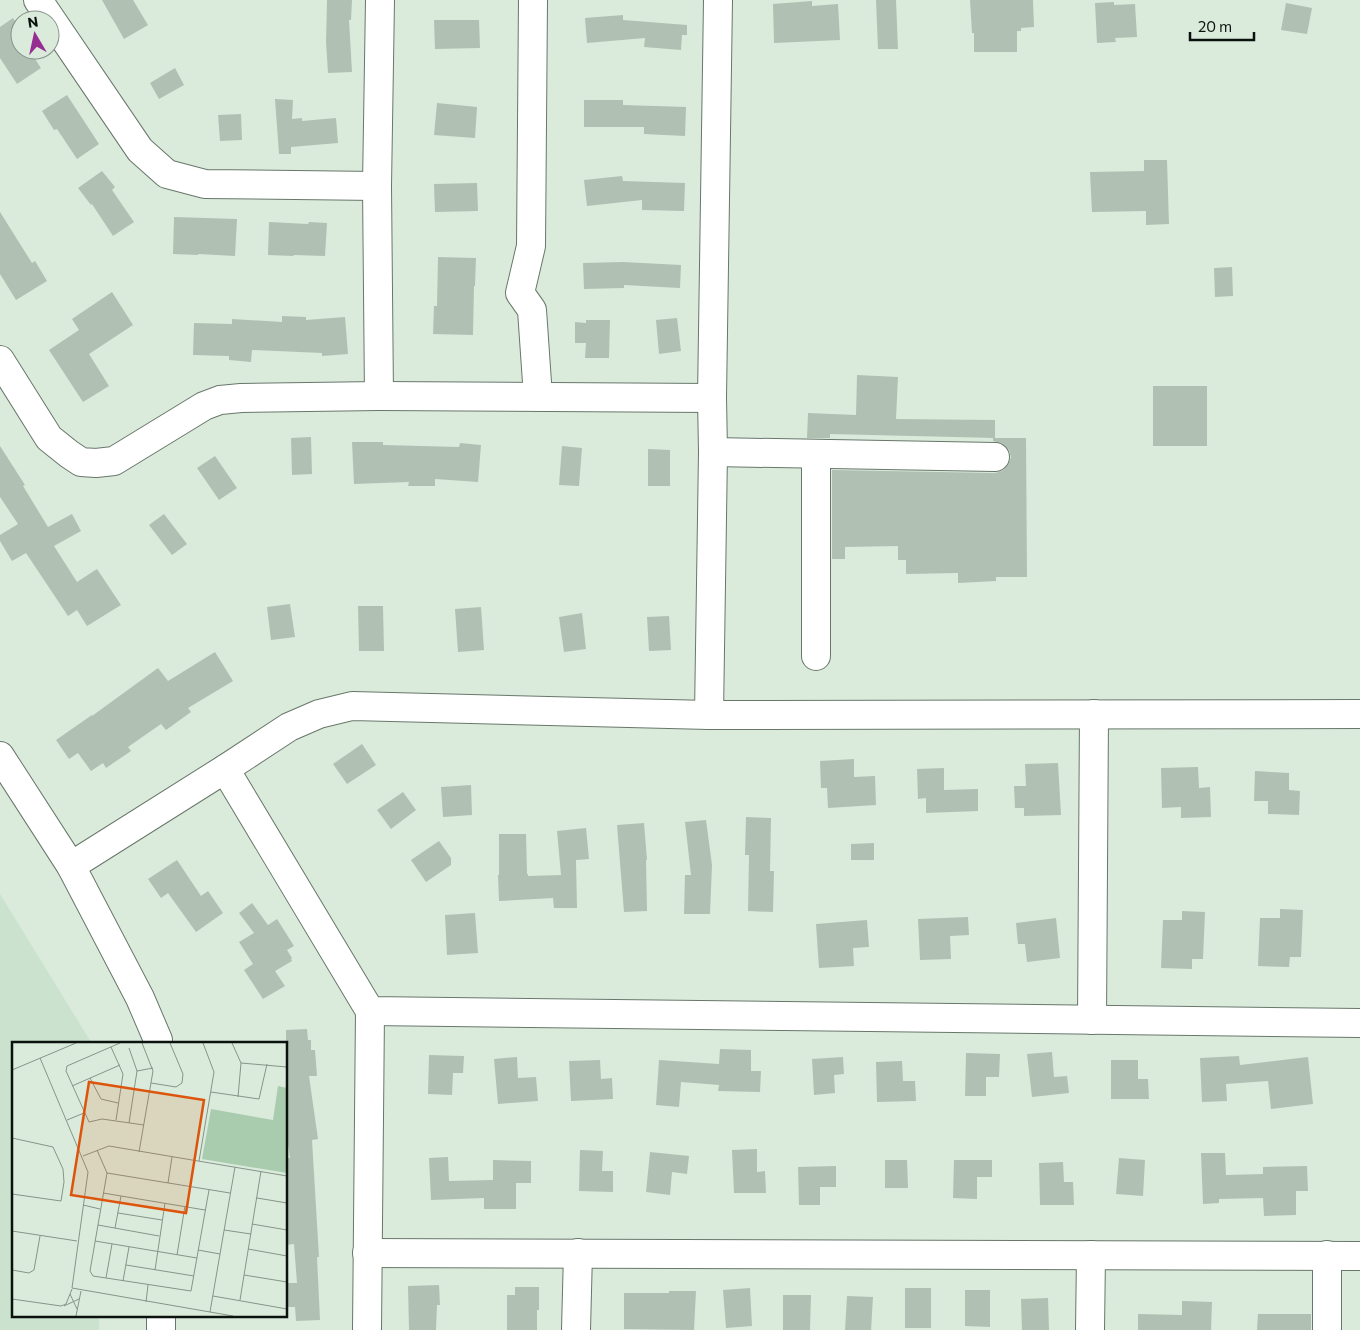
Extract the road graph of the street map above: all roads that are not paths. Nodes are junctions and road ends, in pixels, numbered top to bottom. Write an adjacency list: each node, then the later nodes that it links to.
1 (38, 0): 5 (street)
2 (380, 0): 5 (street)
3 (533, 0): 8 (street)
4 (718, 0): 9 (street)
5 (377, 186): 7 (street)
6 (2, 366): 7 (street)
7 (379, 396): 8 (street)
8 (538, 397): 9 (street)
9 (712, 398): 10 (street)
10 (713, 452): 11 (street); 16 (street)
11 (816, 454): 12 (street); 13 (street)
12 (994, 458)
13 (816, 656)
14 (1094, 714): 15 (street); 16 (street); 21 (street)
15 (1360, 714)
16 (708, 715): 18 (street)
17 (0, 756): 19 (street)
18 (225, 769): 19 (street); 20 (street)
19 (71, 866): 23 (street)
20 (370, 1011): 21 (street); 24 (street)
21 (1092, 1020): 22 (street)
22 (1360, 1023)
23 (158, 1042)
24 (368, 1253): 25 (street); 29 (street)
25 (578, 1253): 26 (street); 30 (street)
26 (1091, 1255): 27 (street); 31 (street)
27 (1327, 1256): 28 (street); 32 (street)
28 (1360, 1256)
29 (366, 1330)
30 (576, 1330)
31 (1090, 1330)
32 (1327, 1330)

